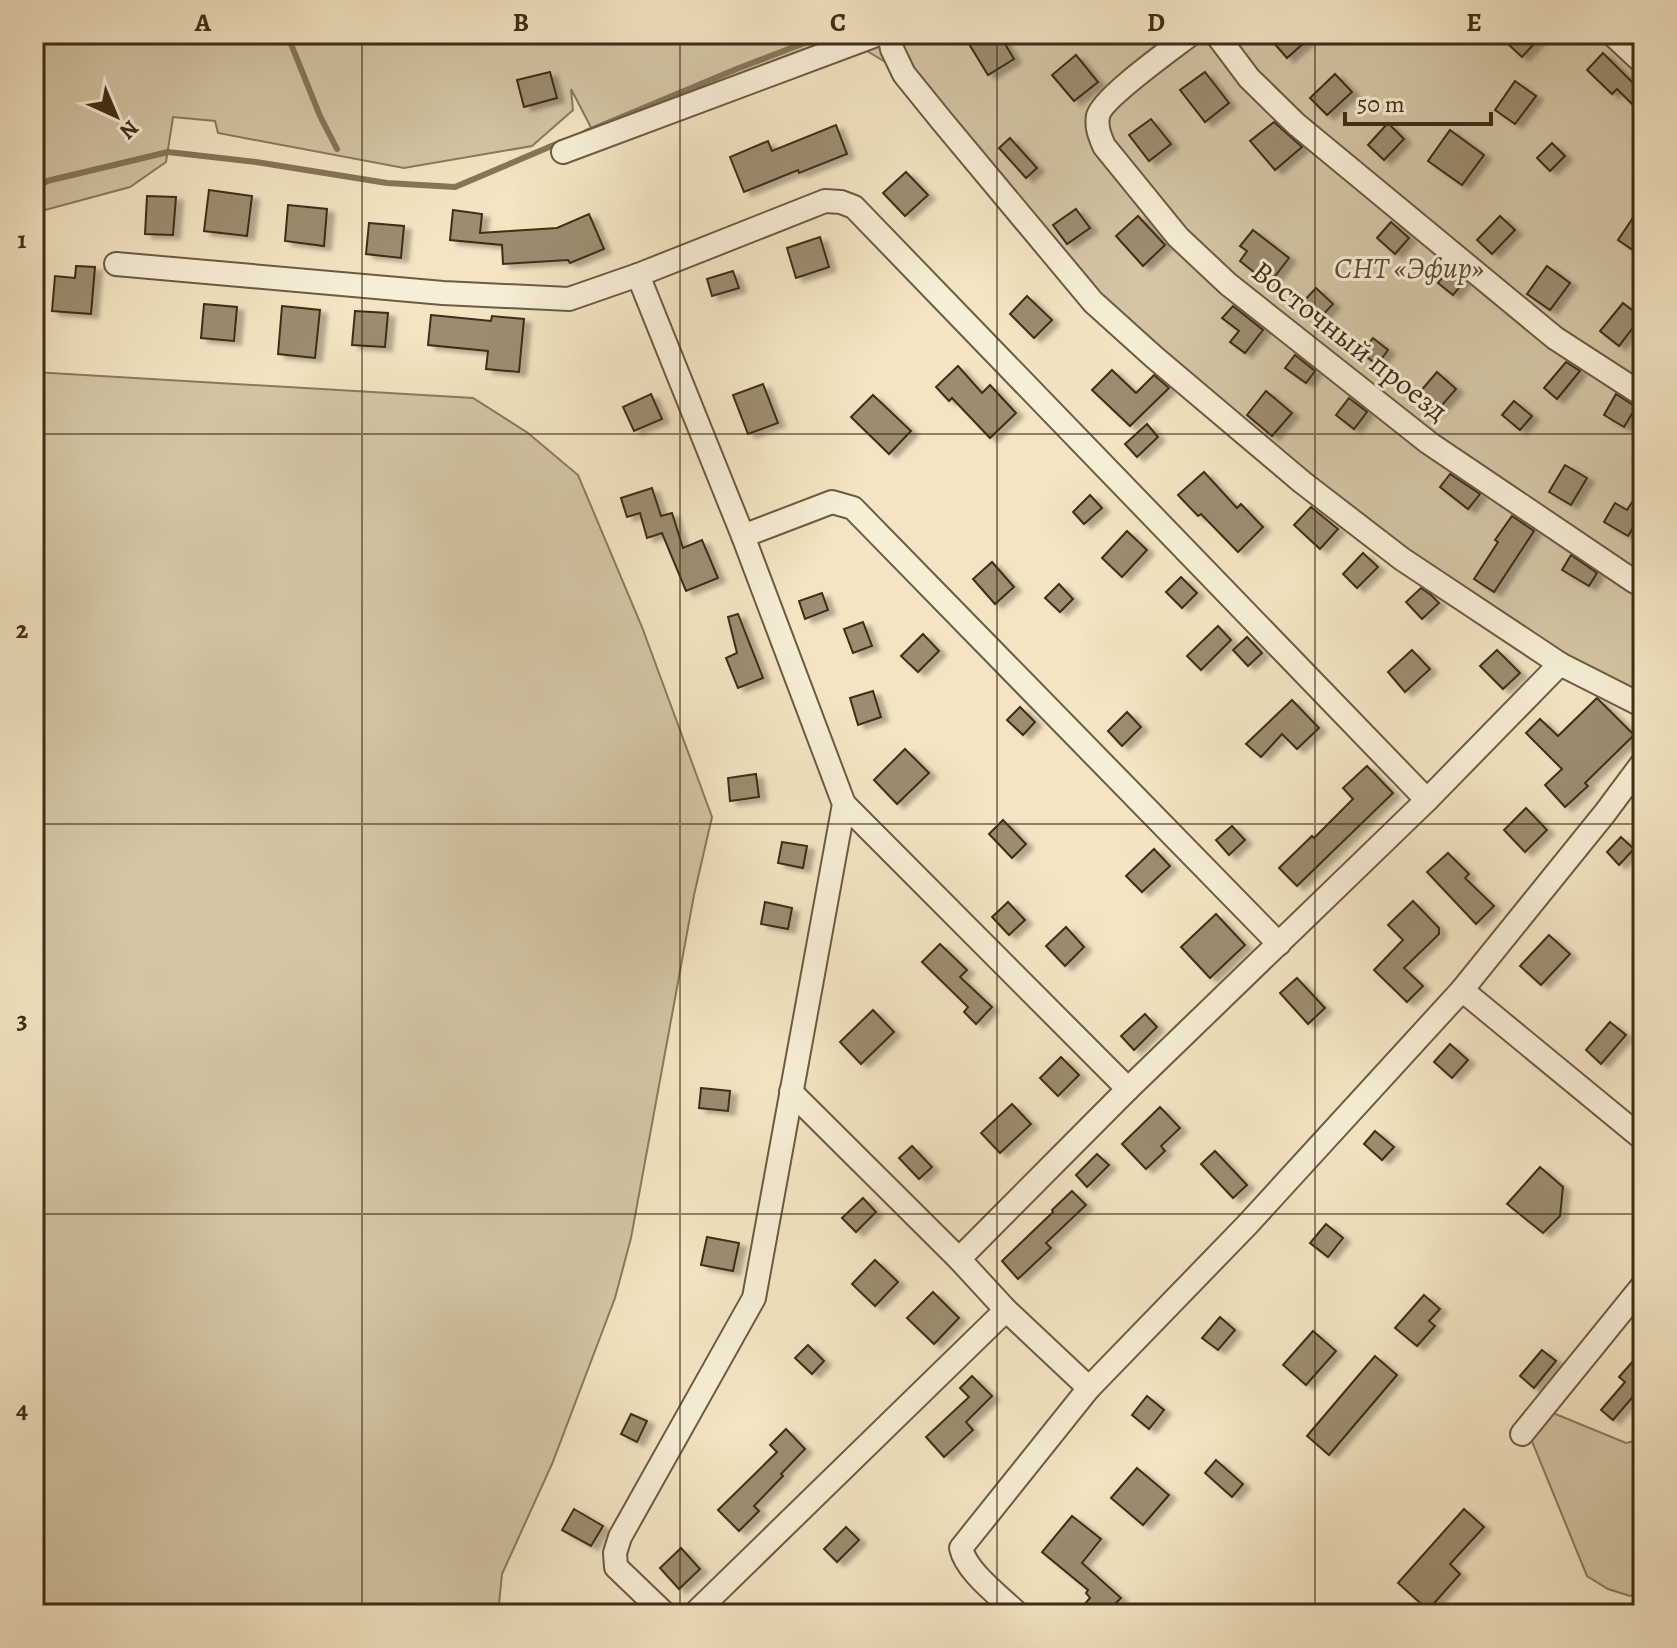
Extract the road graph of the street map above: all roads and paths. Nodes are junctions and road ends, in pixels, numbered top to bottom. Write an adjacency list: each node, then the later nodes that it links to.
1 (879, 34): 7 (street)
2 (889, 34): 13 (street)
3 (1191, 34): 12 (street, Восточный проезд)
4 (1216, 34): 10 (street)
5 (1612, 34): 6 (street)
6 (1643, 63)
7 (563, 152)
8 (116, 264): 9 (street)
9 (638, 275): 11 (street); 16 (street)
10 (1643, 395)
11 (743, 536): 17 (street); 18 (street)
12 (1639, 577)
13 (1560, 664): 14 (street); 16 (street)
14 (1643, 706)
15 (1643, 762): 19 (street)
16 (1427, 800): 18 (street)
17 (844, 804): 20 (street); 21 (street)
18 (1279, 944): 20 (street)
19 (1462, 990): 22 (street); 26 (street)
20 (1128, 1089): 23 (street)
21 (791, 1092): 23 (street); 28 (street)
22 (1643, 1139)
23 (959, 1259): 25 (street)
24 (1643, 1285): 27 (street)
25 (1006, 1310): 26 (street); 29 (street)
26 (1089, 1388): 30 (street)
27 (1522, 1434)
28 (665, 1614)
29 (694, 1614)
30 (1018, 1614)

